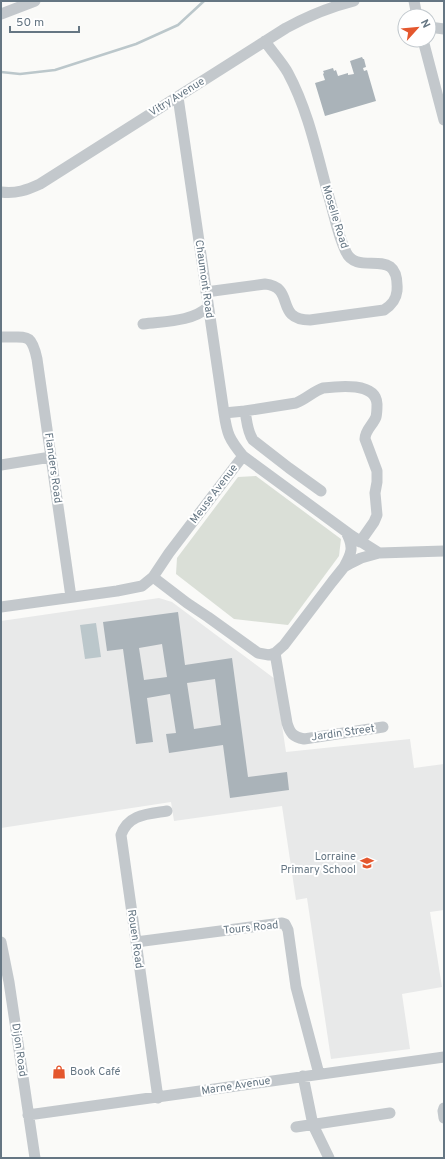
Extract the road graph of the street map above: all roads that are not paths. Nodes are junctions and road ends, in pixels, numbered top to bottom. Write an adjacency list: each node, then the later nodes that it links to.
1 (35, 1): 3 (street)
2 (354, 1): 4 (street, Vitry Avenue)
3 (1, 14)
4 (265, 41): 6 (street, Vitry Avenue); 9 (street, Moselle Road)
5 (425, 48): 7 (street)
6 (178, 97): 8 (street, Vitry Avenue); 9 (street, Chaumont Road)
7 (444, 120)
8 (1, 192)
9 (206, 292): 10 (street, Chaumont Road)
10 (208, 307): 11 (street); 14 (street, Chaumont Road)
11 (143, 324)
12 (1, 338): 16 (street, Flanders Road)
13 (245, 411): 14 (street); 18 (street); 20 (street)
14 (224, 413): 15 (street, Chaumont Road)
15 (243, 456): 19 (street, Meuse Avenue); 24 (street, Meuse Avenue)
16 (51, 457): 17 (street); 25 (street, Flanders Road)
17 (1, 465)
18 (321, 491)
19 (344, 530): 20 (street, Meuse Avenue); 23 (street)
20 (360, 542): 22 (street, Meuse Avenue)
21 (444, 551): 22 (street)
22 (379, 553): 23 (street)
23 (344, 567): 27 (street)
24 (153, 577): 25 (street, Meuse Avenue); 27 (street)
25 (71, 597): 26 (street, Meuse Avenue)
26 (1, 607)
27 (275, 653): 28 (street, Jardin Street)
28 (383, 727)
29 (167, 811): 31 (street, Rouen Road)
30 (1, 942): 38 (street, Dijon Road)
31 (136, 942): 33 (street, Tours Road); 35 (street, Rouen Road)
32 (444, 1057): 33 (street, Marne Avenue)
33 (319, 1074): 34 (street, Marne Avenue)
34 (304, 1076): 35 (street, Marne Avenue); 40 (street)
35 (158, 1098): 38 (street, Marne Avenue)
36 (444, 1108): 39 (street)
37 (390, 1113): 40 (street)
38 (28, 1115): 42 (street, Dijon Road)
39 (444, 1118)
40 (313, 1125): 41 (street); 43 (street)
41 (296, 1127)
42 (35, 1158)
43 (329, 1158)

